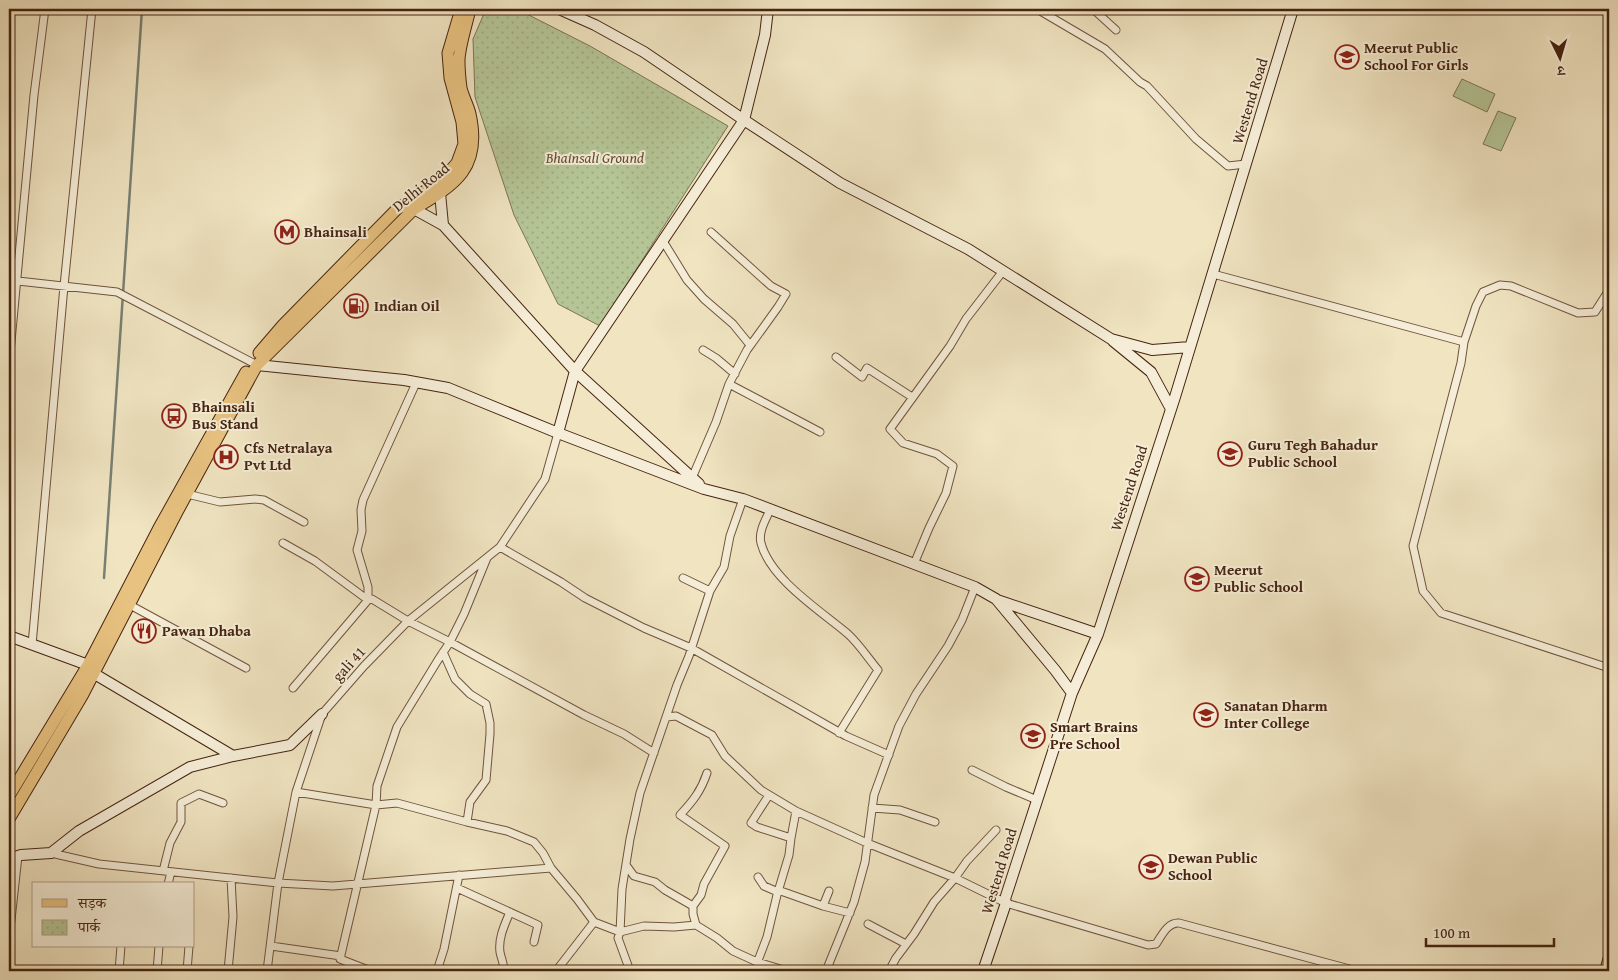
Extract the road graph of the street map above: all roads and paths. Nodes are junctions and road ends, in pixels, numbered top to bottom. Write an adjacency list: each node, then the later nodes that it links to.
1 (45, 9): 20 (street)
2 (92, 9): 21 (street)
3 (461, 9): 13 (main road)
4 (470, 9): 13 (main road, Delhi Road)
5 (559, 9): 11 (street)
6 (768, 9): 11 (street)
7 (1037, 9): 12 (street)
8 (1093, 9): 10 (street)
9 (1293, 9): 12 (street, Westend Road)
10 (1116, 30)
11 (744, 120): 17 (street); 18 (street)
12 (1246, 164): 19 (street, Westend Road)
13 (438, 189): 14 (main road, Delhi Road); 15 (street)
14 (412, 206): 15 (street); 31 (main road, Delhi Road)
15 (443, 225): 32 (street)
16 (711, 232): 26 (street)
17 (663, 241): 26 (street); 32 (street)
18 (1003, 271): 24 (street); 36 (street)
19 (1213, 274): 25 (street); 27 (street, Westend Road)
20 (13, 281): 21 (street); 23 (street)
21 (64, 286): 31 (street); 60 (street)
22 (1609, 290): 25 (street)
23 (10, 329): 30 (street)
24 (1111, 339): 27 (street); 37 (street)
25 (1464, 342): 64 (street)
26 (750, 345): 33 (street)
27 (1190, 347): 37 (street, Westend Road)
28 (703, 350): 33 (street)
29 (836, 357): 36 (street)
30 (9, 363)
31 (254, 364): 34 (street); 42 (main road); 65 (main road)
32 (575, 371): 39 (street); 40 (street)
33 (735, 374): 35 (street)
34 (416, 383): 39 (street); 54 (street)
35 (729, 384): 38 (street); 40 (street)
36 (912, 397): 49 (street)
37 (1170, 409): 57 (street, Westend Road)
38 (820, 432)
39 (558, 433): 41 (street); 47 (street, gali 41)
40 (692, 478): 41 (street)
41 (704, 489): 43 (street)
42 (187, 494): 45 (street); 55 (main road)
43 (743, 499): 44 (street); 52 (street)
44 (770, 510): 49 (street); 70 (street)
45 (304, 522)
46 (283, 543): 54 (street)
47 (500, 547): 48 (street, gali 41); 61 (street)
48 (488, 555): 56 (street, gali 41); 59 (street)
49 (914, 564): 51 (street)
50 (683, 578): 52 (street)
51 (976, 587): 53 (street); 72 (street)
52 (710, 591): 61 (street)
53 (996, 599): 57 (street); 67 (street)
54 (368, 600): 56 (street); 66 (street)
55 (130, 605): 63 (street); 65 (main road)
56 (408, 621): 59 (street); 68 (street, gali 41)
57 (1098, 634): 67 (street, Westend Road)
58 (9, 636): 60 (street)
59 (450, 642): 62 (street); 71 (street)
60 (32, 645): 65 (street)
61 (691, 648): 69 (street); 70 (street)
62 (443, 652): 81 (street); 85 (street)
63 (246, 668)
64 (1609, 668)
65 (90, 669): 73 (street); 76 (main road); 84 (main road)
66 (293, 688)
67 (1072, 693): 79 (street, Westend Road)
68 (322, 714): 73 (street); 77 (street, gali 41)
69 (667, 717): 71 (street); 78 (street)
70 (839, 732): 72 (street)
71 (654, 753): 92 (street)
72 (889, 755): 82 (street)
73 (233, 756): 90 (street)
74 (972, 770): 79 (street)
75 (707, 773): 107 (street)
76 (10, 790)
77 (296, 792): 81 (street); 101 (street, gali 41)
78 (769, 795): 83 (street); 88 (street)
79 (1037, 800): 106 (street, Westend Road)
80 (222, 803): 94 (street)
81 (376, 805): 85 (street); 102 (street)
82 (872, 808): 86 (street); 89 (street)
83 (796, 810): 88 (street); 89 (street)
84 (9, 819)
85 (467, 822): 93 (street)
86 (935, 822)
87 (996, 830): 99 (street)
88 (791, 838): 104 (street)
89 (867, 843): 99 (street); 110 (street)
90 (51, 853): 91 (street); 94 (street)
91 (13, 857): 115 (street)
92 (626, 865): 107 (street); 114 (street)
93 (551, 868): 96 (street); 111 (street)
94 (163, 871): 95 (street)
95 (171, 872): 98 (street); 100 (street)
96 (459, 876): 102 (street); 103 (street)
97 (758, 877): 104 (street)
98 (231, 878): 101 (street); 128 (street)
99 (955, 878): 106 (street); 117 (street)
100 (168, 882)
101 (278, 884): 102 (street); 118 (street, gali 41)
102 (357, 884): 122 (street)
103 (457, 888): 109 (street); 131 (street)
104 (778, 891): 108 (street); 124 (street)
105 (829, 891): 108 (street)
106 (1006, 903): 139 (street, Westend Road); 140 (street)
107 (693, 906): 113 (street)
108 (823, 906): 110 (street)
109 (510, 912): 116 (street); 132 (street)
110 (850, 912): 137 (street)
111 (594, 922): 114 (street); 133 (street)
112 (868, 924): 117 (street)
113 (696, 925): 114 (street); 124 (street)
114 (620, 932): 134 (street)
115 (9, 934)
116 (534, 942)
117 (906, 944): 138 (street)
118 (271, 946): 122 (street); 129 (street, gali 41)
119 (121, 948): 125 (street)
120 (159, 948): 126 (street)
121 (190, 948): 127 (street)
122 (341, 956): 130 (street)
123 (1609, 957): 141 (street)
124 (757, 962): 135 (street); 136 (street)
125 (119, 971)
126 (157, 971)
127 (187, 971)
128 (228, 971)
129 (267, 971)
130 (371, 971)
131 (437, 971)
132 (503, 971)
133 (556, 971)
134 (630, 971)
135 (754, 971)
136 (787, 971)
137 (826, 971)
138 (889, 971)
139 (983, 971)
140 (1357, 971)
141 (1605, 971)

